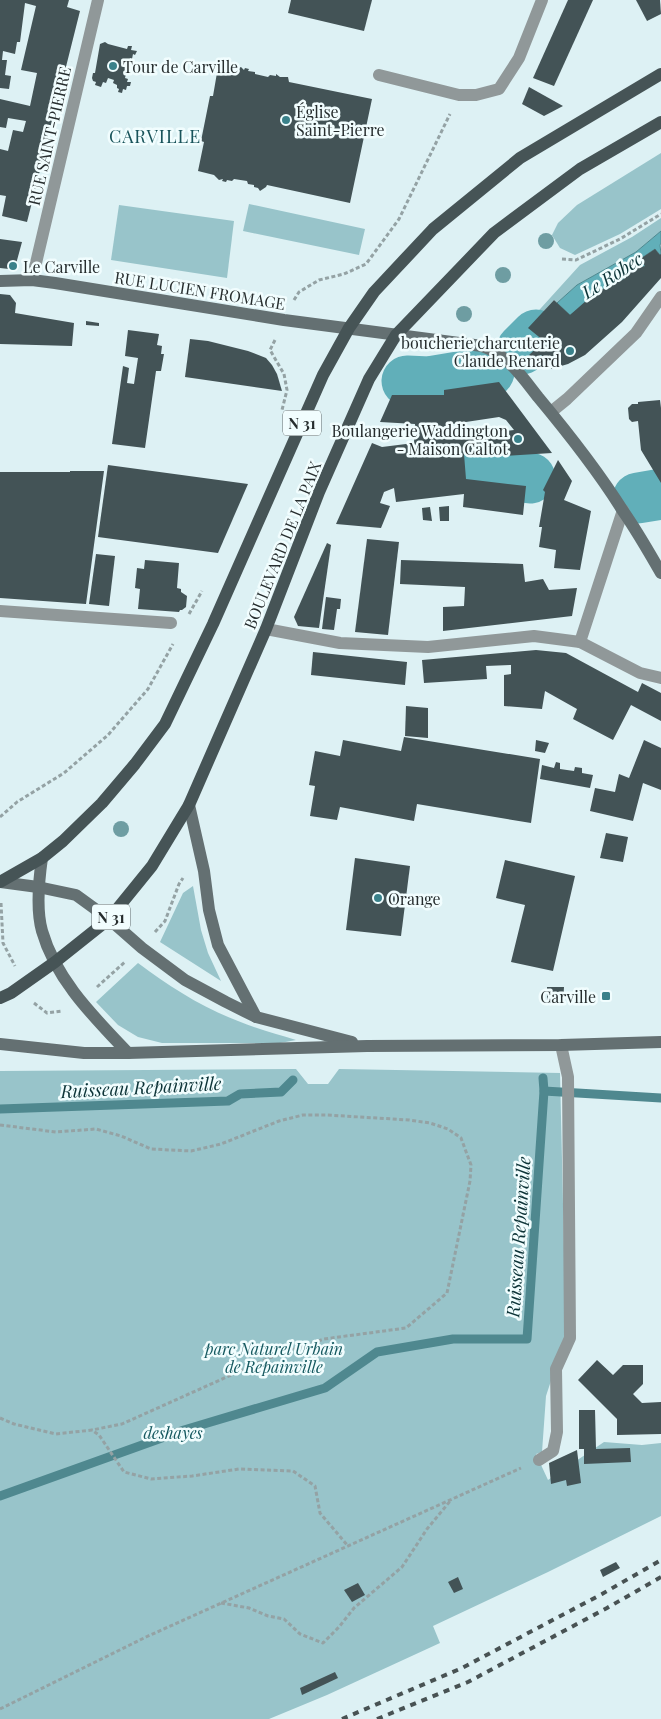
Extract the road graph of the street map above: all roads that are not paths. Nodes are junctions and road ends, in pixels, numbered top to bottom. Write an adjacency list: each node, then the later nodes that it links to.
1 (98, 0): 6 (street, RUE SAINT-PIERRE)
2 (542, 0): 4 (street)
3 (661, 74): 9 (main road, BOULEVARD DE LA PAIX / N 31)
4 (380, 75)
5 (661, 122): 10 (main road, BOULEVARD DE LA PAIX / N 31)
6 (32, 280): 7 (main road, RUE LUCIEN FROMAGE); 9 (main road, RUE LUCIEN FROMAGE)
7 (0, 281)
8 (661, 297): 11 (street)
9 (349, 328): 10 (main road, RUE LUCIEN FROMAGE); 20 (main road, BOULEVARD DE LA PAIX / N 31)
10 (396, 335): 11 (main road, RUE LUCIEN FROMAGE); 16 (main road, BOULEVARD DE LA PAIX / N 31)
11 (551, 412): 12 (main road, RUE LUCIEN FROMAGE)
12 (623, 510): 13 (main road, RUE LUCIEN FROMAGE); 17 (street)
13 (661, 573)
14 (0, 611): 15 (street)
15 (171, 623)
16 (266, 629): 17 (street); 19 (main road, BOULEVARD DE LA PAIX / N 31)
17 (580, 642): 18 (street)
18 (661, 678)
19 (189, 805): 23 (main road, BOULEVARD DE LA PAIX / N 31); 26 (main road)
20 (42, 858): 21 (main road, BOULEVARD DE LA PAIX / N 31); 22 (main road)
21 (0, 882): 22 (main road)
22 (38, 887): 23 (main road); 24 (main road)
23 (109, 919): 24 (main road, BOULEVARD DE LA PAIX / N 31); 26 (main road)
24 (55, 962): 25 (main road, BOULEVARD DE LA PAIX / N 31); 31 (main road)
25 (0, 998)
26 (256, 1018): 30 (main road)
27 (661, 1042): 29 (main road)
28 (0, 1044): 31 (main road)
29 (561, 1045): 30 (main road); 32 (street)
30 (368, 1046): 31 (main road)
31 (128, 1053)
32 (539, 1460)

